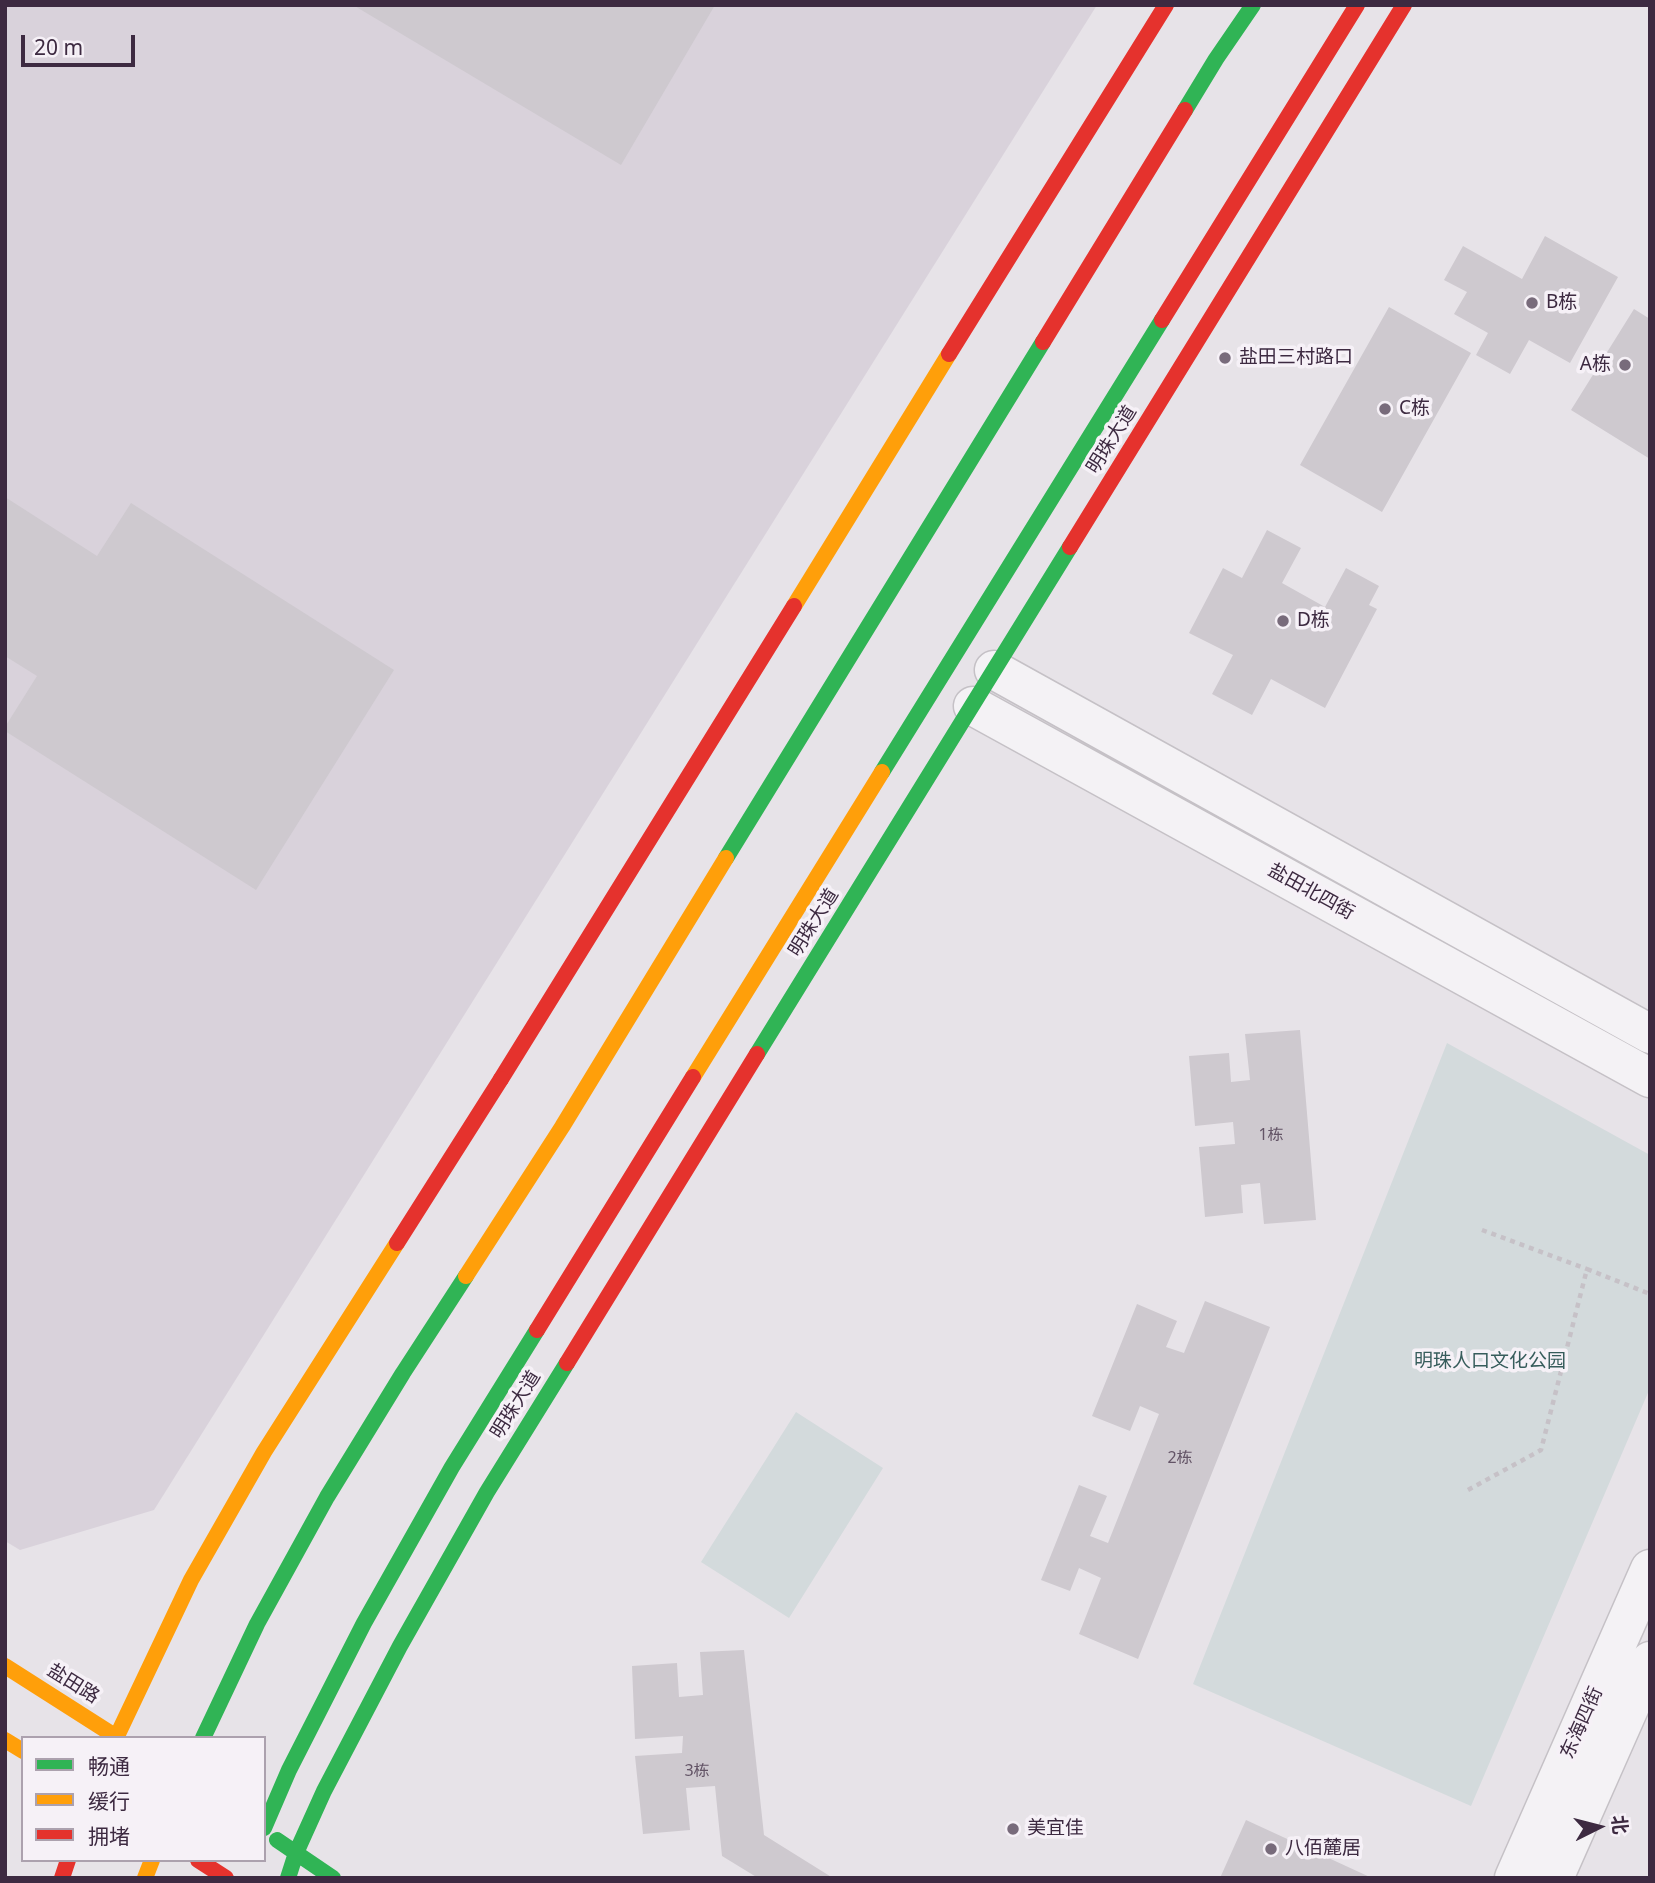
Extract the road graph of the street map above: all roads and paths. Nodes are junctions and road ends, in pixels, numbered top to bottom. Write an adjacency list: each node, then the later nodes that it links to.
1 (1166, 5): 17 (street, bridge)
2 (1253, 5): 18 (street)
3 (1357, 5): 21 (street, 明珠大道)
4 (1404, 5): 5 (street, 明珠大道)
5 (995, 670): 6 (street, 明珠大道); 7 (street)
6 (973, 706): 8 (street, 盐田北四街); 23 (street, 明珠大道)
7 (1650, 1034)
8 (1650, 1078)
9 (1482, 1230): 10 (path)
10 (1587, 1269): 11 (path); 12 (path)
11 (1650, 1294)
12 (1468, 1490)
13 (1650, 1569): 25 (street, 东海四街)
14 (1650, 1661): 25 (street, 东海四街)
15 (5, 1666): 16 (street, 盐田路)
16 (114, 1736)
17 (118, 1736)
18 (204, 1736)
19 (5, 1740): 20 (street)
20 (21, 1750)
21 (266, 1824)
22 (266, 1830): 23 (street)
23 (296, 1853): 27 (street, 明珠大道); 28 (street)
24 (201, 1862): 26 (street)
25 (1543, 1872)
26 (226, 1878)
27 (288, 1878)
28 (333, 1878)

